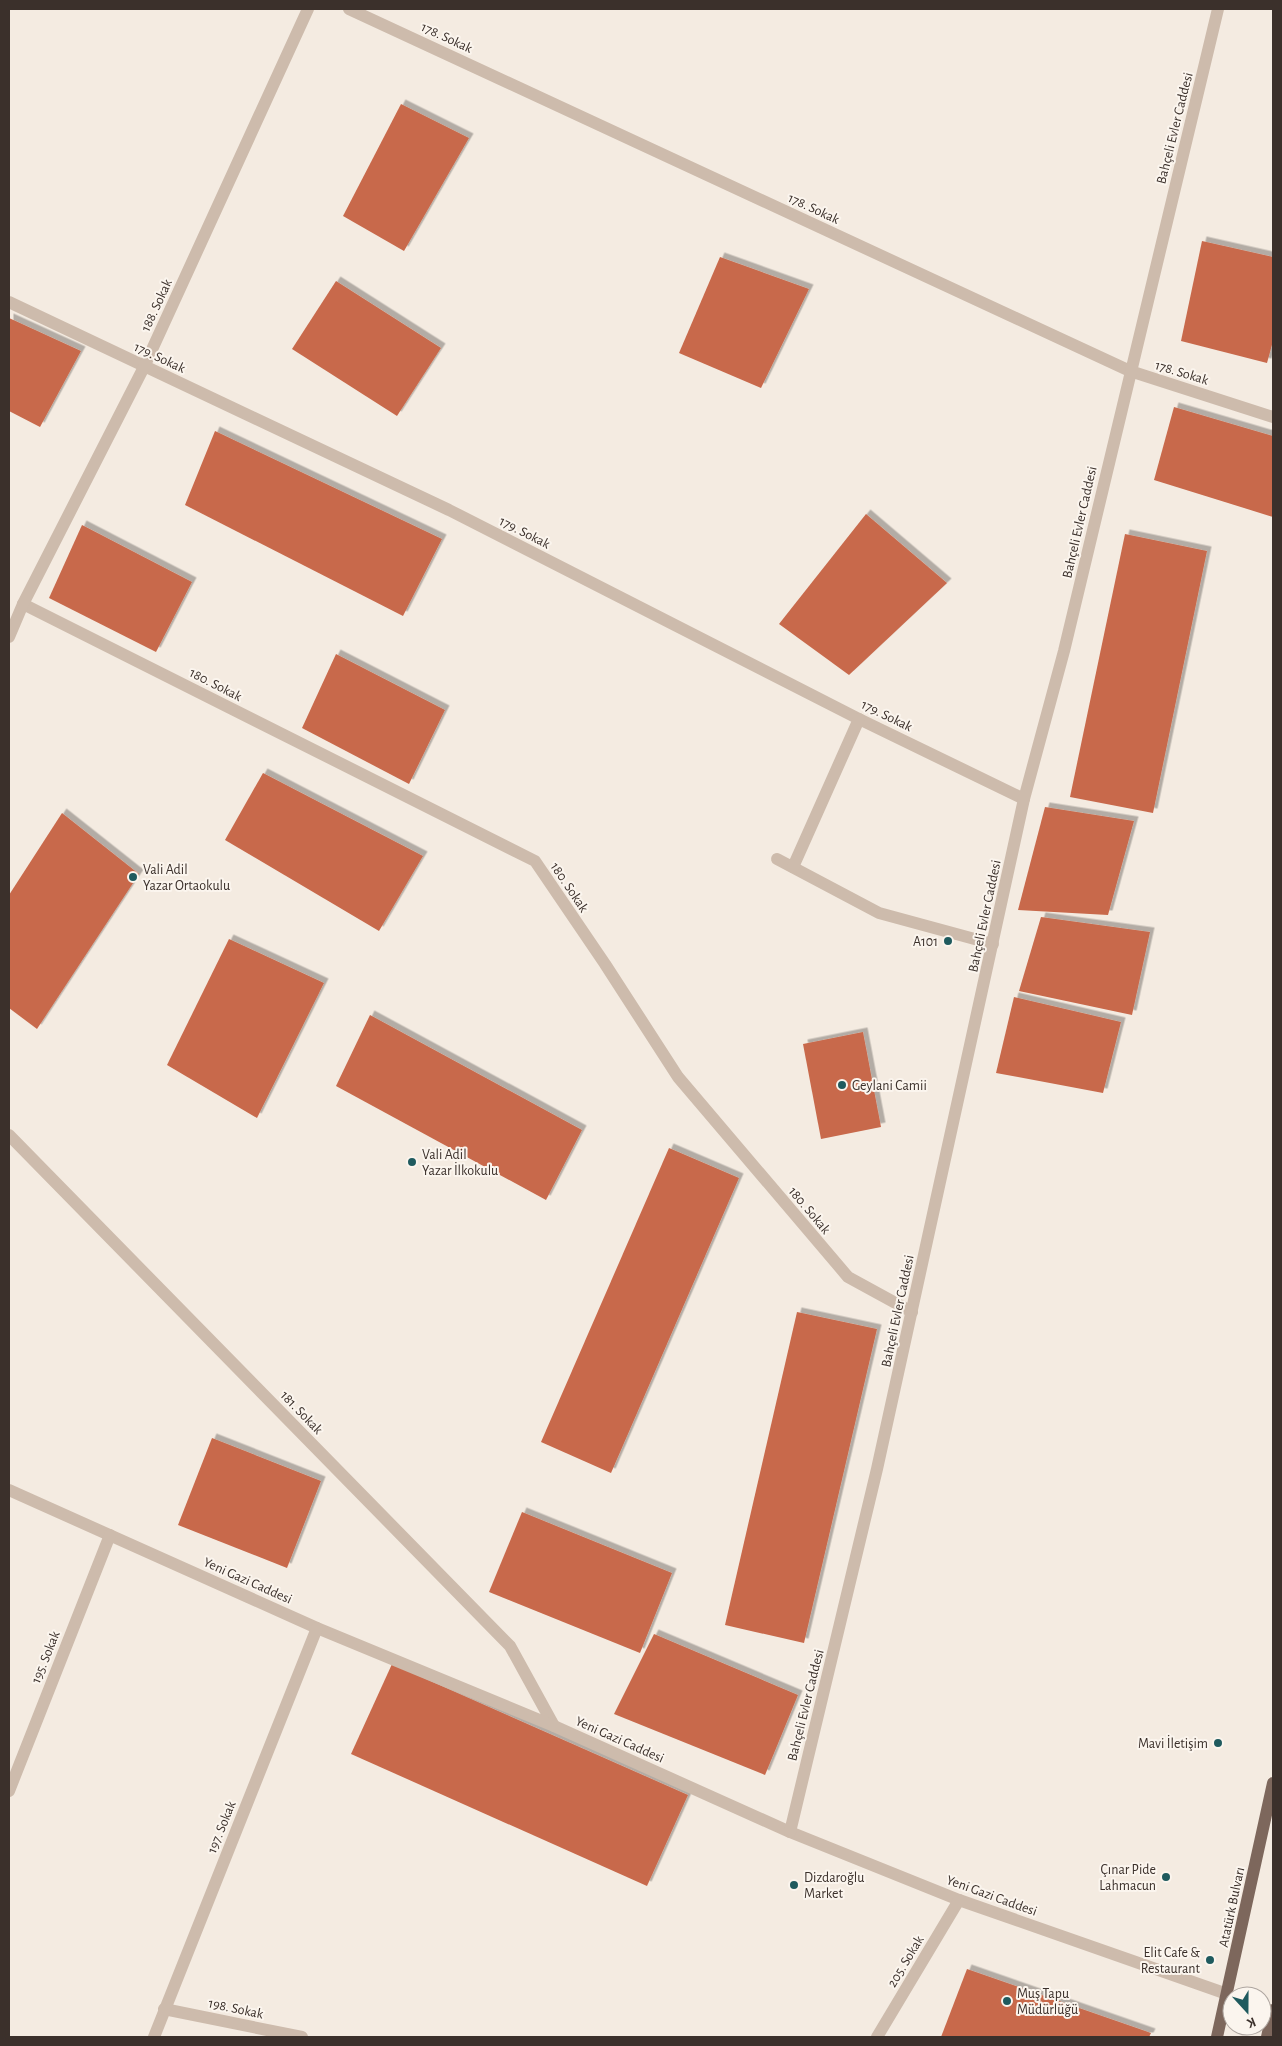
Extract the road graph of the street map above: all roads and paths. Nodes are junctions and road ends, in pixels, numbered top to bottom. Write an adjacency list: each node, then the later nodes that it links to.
1 (308, 9): 5 (street, 188. Sokak)
2 (349, 9): 6 (street, 178. Sokak)
3 (1218, 9): 6 (street, Bahçeli Evler Caddesi)
4 (9, 302): 5 (street, 179. Sokak)
5 (144, 366): 8 (street, 188. Sokak); 10 (street, 179. Sokak)
6 (1130, 372): 7 (street, 178. Sokak); 11 (street, Bahçeli Evler Caddesi)
7 (1273, 416)
8 (23, 604): 9 (street, 188. Sokak); 16 (street, 180. Sokak)
9 (9, 637)
10 (859, 718): 11 (street, 179. Sokak); 13 (street)
11 (1024, 799): 14 (street, Bahçeli Evler Caddesi)
12 (777, 859): 13 (street)
13 (793, 867): 14 (street)
14 (993, 944): 16 (street, Bahçeli Evler Caddesi)
15 (9, 1135): 20 (street, 181. Sokak)
16 (912, 1312): 23 (street, Bahçeli Evler Caddesi)
17 (9, 1490): 18 (street, Yeni Gazi Caddesi)
18 (110, 1535): 19 (street, Yeni Gazi Caddesi); 22 (street, 195. Sokak)
19 (317, 1628): 20 (street, Yeni Gazi Caddesi); 27 (street, 197. Sokak)
20 (554, 1726): 23 (street, Yeni Gazi Caddesi)
21 (1273, 1783): 25 (main road, Atatürk Bulvarı)
22 (9, 1791)
23 (790, 1832): 24 (street, Yeni Gazi Caddesi)
24 (959, 1900): 26 (street, Yeni Gazi Caddesi); 32 (street, 205. Sokak)
25 (1229, 1986)
26 (1222, 1992)
27 (164, 2008): 30 (street, 197. Sokak); 31 (street, 198. Sokak)
28 (1273, 2010): 34 (main road)
29 (1222, 2016): 33 (main road, Atatürk Bulvarı)
30 (154, 2037)
31 (302, 2037)
32 (877, 2037)
33 (1217, 2037)
34 (1267, 2037)

